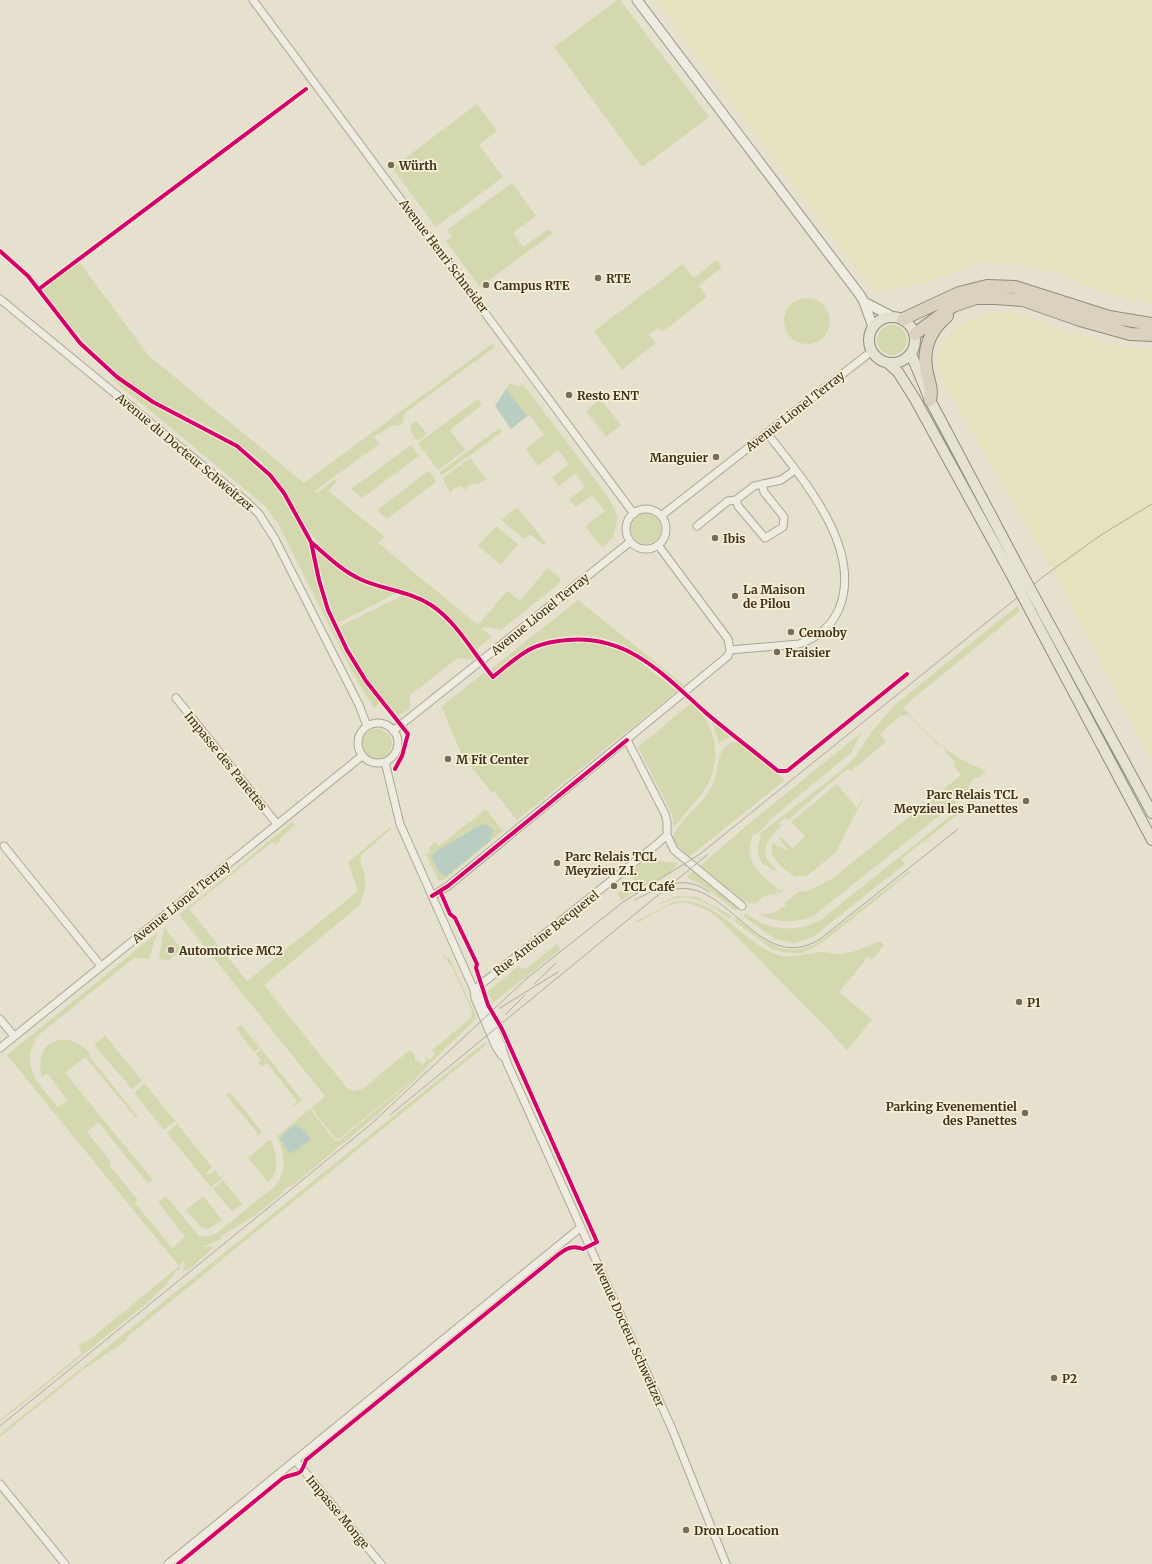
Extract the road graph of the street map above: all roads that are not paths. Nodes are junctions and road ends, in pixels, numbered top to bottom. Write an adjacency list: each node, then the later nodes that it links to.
1 (252, 0): 20 (street, Avenue Henri Schneider)
2 (637, 0): 5 (main road)
3 (0, 299): 27 (street, Avenue du Docteur Schweitzer)
4 (982, 299): 10 (highway); 11 (highway); 15 (highway)
5 (864, 302): 6 (main road); 9 (main road)
6 (891, 316): 7 (main road); 9 (main road)
7 (903, 319): 8 (highway); 10 (main road)
8 (1152, 324)
9 (873, 327): 12 (main road)
10 (915, 334): 13 (main road)
11 (1152, 335)
12 (872, 351): 14 (main road); 16 (street, Avenue Lionel Terray)
13 (911, 354): 14 (main road); 15 (main road)
14 (888, 362): 35 (main road, bridge)
15 (930, 400): 32 (main road, bridge)
16 (767, 433): 17 (street); 21 (street, Avenue Lionel Terray)
17 (795, 470): 18 (street); 25 (street)
18 (762, 484): 19 (street); 19 (street)
19 (736, 500): 22 (street)
20 (634, 514): 21 (street); 23 (street)
21 (661, 516): 24 (street)
22 (697, 526)
23 (630, 542): 24 (street); 28 (street, Avenue Lionel Terray)
24 (658, 545): 25 (street)
25 (730, 650): 29 (street)
26 (176, 698): 33 (street, Impasse des Panettes)
27 (367, 726): 28 (street); 30 (street)
28 (394, 731): 31 (street)
29 (627, 740): 34 (street); 37 (street)
30 (362, 756): 31 (street); 33 (street, Avenue Lionel Terray)
31 (384, 762): 37 (street, Avenue Docteur Schweitzer)
32 (1152, 813)
33 (277, 824): 39 (street, Avenue Lionel Terray)
34 (667, 835): 38 (street); 40 (street, Rue Antoine Becquerel)
35 (1152, 840)
36 (4, 846): 39 (street)
37 (432, 896): 40 (street, Avenue Docteur Schweitzer)
38 (742, 906)
39 (102, 966): 42 (street, Avenue Lionel Terray)
40 (474, 990): 44 (street, Avenue Docteur Schweitzer)
41 (0, 1019): 42 (street)
42 (14, 1036): 43 (street, Avenue Lionel Terray)
43 (0, 1048)
44 (580, 1228): 45 (street); 50 (street, Avenue Docteur Schweitzer)
45 (295, 1460): 48 (street); 49 (street, Impasse Monge)
46 (0, 1484): 47 (street)
47 (65, 1564)
48 (168, 1564)
49 (380, 1564)
50 (726, 1564)

